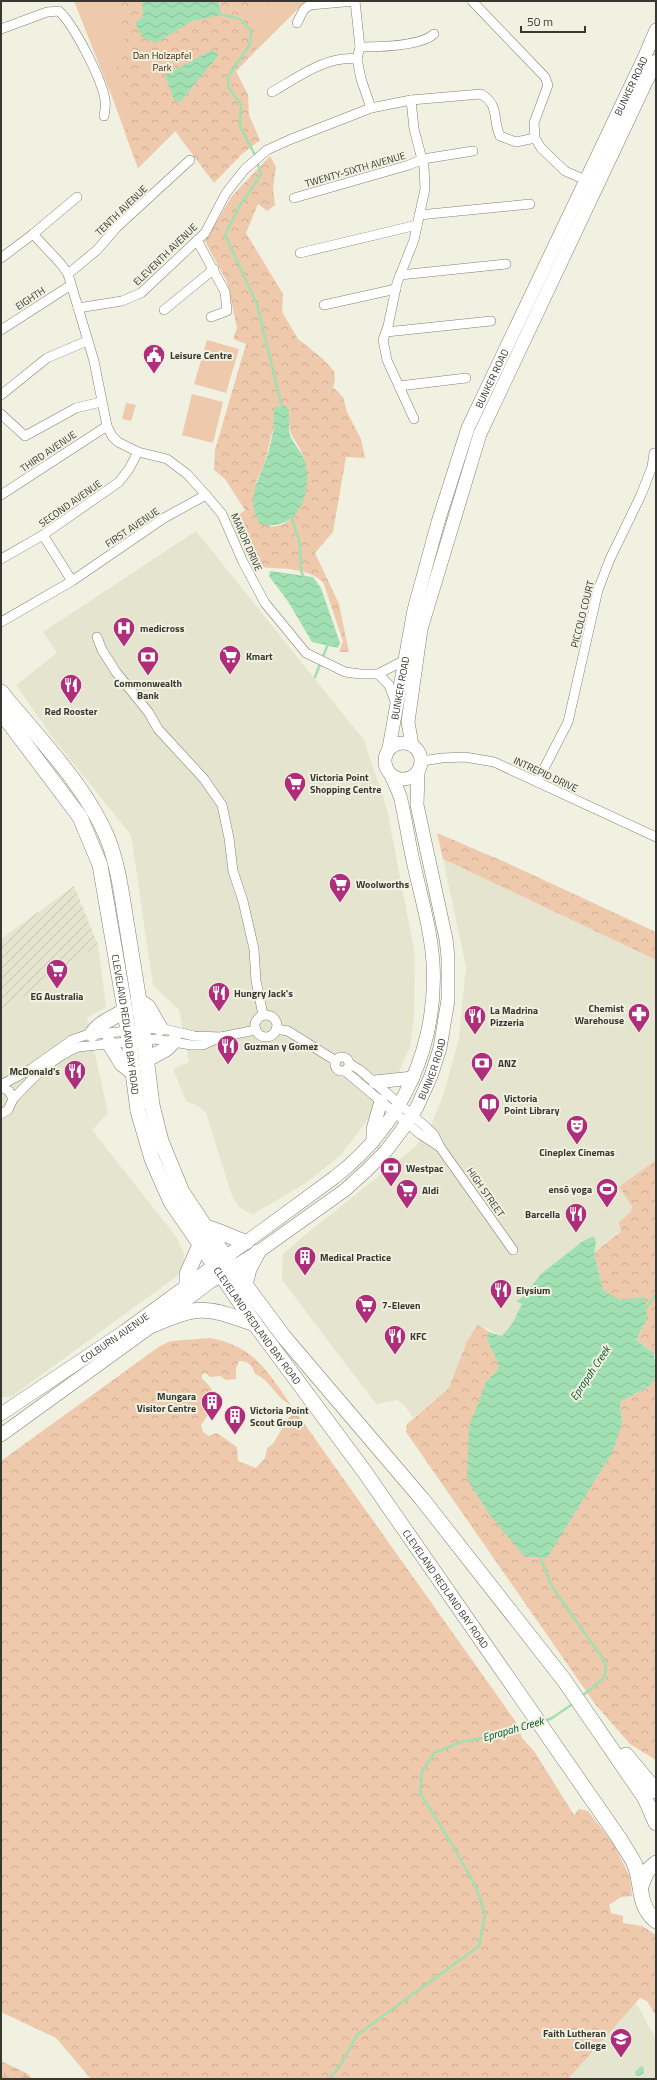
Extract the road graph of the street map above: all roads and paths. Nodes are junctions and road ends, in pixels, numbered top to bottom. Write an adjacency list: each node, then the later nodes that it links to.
1 (355, 1): 3 (street); 8 (street)
2 (472, 1): 15 (street)
3 (297, 23)
4 (1, 29): 14 (street)
5 (656, 30): 7 (main road, BUNKER ROAD)
6 (434, 34): 8 (street)
7 (653, 46): 19 (main road, BUNKER ROAD)
8 (360, 47): 9 (street)
9 (357, 59): 11 (street); 13 (street)
10 (656, 61): 19 (main road, BUNKER ROAD)
11 (272, 92)
12 (411, 100): 13 (street, ELEVENTH AVENUE); 15 (street, ELEVENTH AVENUE); 17 (street)
13 (371, 108): 26 (street, ELEVENTH AVENUE)
14 (104, 116)
15 (535, 138): 19 (street)
16 (473, 151): 17 (street, TWENTY-SIXTH AVENUE)
17 (423, 159): 21 (street, TWENTY-SIXTH AVENUE); 23 (street)
18 (190, 160): 31 (street, TENTH AVENUE)
19 (591, 183): 50 (main road, BUNKER ROAD); 51 (main road, BUNKER ROAD)
20 (77, 197): 25 (street)
21 (294, 198)
22 (530, 204): 23 (street)
23 (420, 215): 24 (street)
24 (417, 224): 27 (street); 32 (street)
25 (33, 234): 28 (street); 31 (street, MANOR DRIVE)
26 (197, 240): 30 (street); 36 (street, ELEVENTH AVENUE)
27 (300, 253)
28 (1, 258)
29 (506, 264): 32 (street)
30 (214, 270): 37 (street); 38 (street)
31 (68, 274): 33 (street, MANOR DRIVE)
32 (400, 275): 34 (street)
33 (71, 285): 36 (street, MANOR DRIVE); 40 (street, EIGHTH)
34 (396, 289): 35 (street); 41 (street)
35 (324, 306)
36 (78, 308): 42 (street, MANOR DRIVE)
37 (164, 310)
38 (211, 317)
39 (491, 321): 41 (street)
40 (1, 330)
41 (386, 332): 44 (street)
42 (87, 342): 45 (street); 46 (street, MANOR DRIVE)
43 (466, 378): 44 (street)
44 (399, 386): 48 (street)
45 (1, 395)
46 (102, 402): 47 (street); 49 (street, MANOR DRIVE)
47 (3, 419)
48 (414, 419)
49 (107, 426): 52 (street, MANOR DRIVE); 54 (street, THIRD AVENUE)
50 (468, 428): 51 (main road); 61 (main road, BUNKER ROAD)
51 (480, 434): 66 (main road, BUNKER ROAD)
52 (138, 452): 55 (street, MANOR DRIVE); 56 (street, SECOND AVENUE)
53 (654, 453): 70 (street, PICCOLO COURT)
54 (1, 495)
55 (206, 495): 58 (street, FIRST AVENUE); 62 (street, MANOR DRIVE)
56 (43, 535): 57 (street, SECOND AVENUE); 58 (street)
57 (1, 559)
58 (72, 581): 59 (street, FIRST AVENUE)
59 (1, 622)
60 (97, 637): 74 (street)
61 (405, 660): 62 (street); 64 (main road, BUNKER ROAD)
62 (378, 674): 64 (street)
63 (1, 692): 72 (highway, CLEVELAND REDLAND BAY ROAD)
64 (397, 708): 67 (main road, BUNKER ROAD)
65 (1, 712): 73 (highway, CLEVELAND REDLAND BAY ROAD)
66 (412, 745): 67 (main road); 68 (main road)
67 (389, 748): 69 (main road)
68 (420, 766): 69 (main road); 70 (street, INTREPID DRIVE); 93 (main road, BUNKER ROAD)
69 (391, 775): 86 (main road, BUNKER ROAD)
70 (537, 782): 71 (street, INTREPID DRIVE)
71 (656, 837)
72 (139, 1001): 75 (highway); 79 (highway, CLEVELAND REDLAND BAY ROAD)
73 (125, 1010): 78 (highway); 79 (highway, CLEVELAND REDLAND BAY ROAD)
74 (264, 1015): 76 (street); 77 (street)
75 (160, 1028): 79 (street); 80 (street)
76 (276, 1029): 77 (street); 84 (street)
77 (256, 1030): 80 (street)
78 (92, 1034): 79 (street); 88 (street)
79 (135, 1035): 81 (street); 82 (street); 83 (highway, CLEVELAND REDLAND BAY ROAD); 85 (highway, CLEVELAND REDLAND BAY ROAD)
80 (221, 1037): 81 (street)
81 (174, 1041): 83 (highway)
82 (109, 1044): 85 (highway); 89 (street)
83 (146, 1060): 95 (highway, CLEVELAND REDLAND BAY ROAD)
84 (348, 1067): 87 (street); 90 (street)
85 (132, 1072): 97 (highway, CLEVELAND REDLAND BAY ROAD)
86 (413, 1078): 87 (main road); 91 (main road, BUNKER ROAD)
87 (375, 1082): 91 (street)
88 (1, 1086): 89 (street)
89 (12, 1099): 92 (street)
90 (382, 1101): 91 (street); 94 (main road)
91 (397, 1108): 93 (street, HIGH STREET); 94 (main road, BUNKER ROAD)
92 (1, 1114)
93 (410, 1119): 98 (street, HIGH STREET); 99 (main road, BUNKER ROAD)
94 (373, 1142): 96 (main road, BUNKER ROAD)
95 (205, 1227): 96 (highway); 100 (highway, CLEVELAND REDLAND BAY ROAD)
96 (246, 1242): 100 (main road, BUNKER ROAD)
97 (200, 1245): 100 (highway, CLEVELAND REDLAND BAY ROAD); 102 (highway)
98 (513, 1250)
99 (258, 1252): 100 (main road, BUNKER ROAD); 101 (highway)
100 (223, 1266): 101 (highway, CLEVELAND REDLAND BAY ROAD); 102 (main road, COLBURN AVENUE); 103 (highway, CLEVELAND REDLAND BAY ROAD); 104 (main road, COLBURN AVENUE)
101 (245, 1285): 107 (highway, CLEVELAND REDLAND BAY ROAD)
102 (187, 1287): 105 (main road, COLBURN AVENUE)
103 (255, 1324): 104 (highway); 111 (highway, CLEVELAND REDLAND BAY ROAD)
104 (154, 1325): 106 (main road, COLBURN AVENUE)
105 (4, 1410)
106 (1, 1435)
107 (638, 1778): 108 (highway); 109 (highway)
108 (656, 1791)
109 (656, 1823)
110 (656, 1864): 111 (highway)
111 (641, 1886): 112 (highway, CLEVELAND REDLAND BAY ROAD)
112 (656, 1921)

